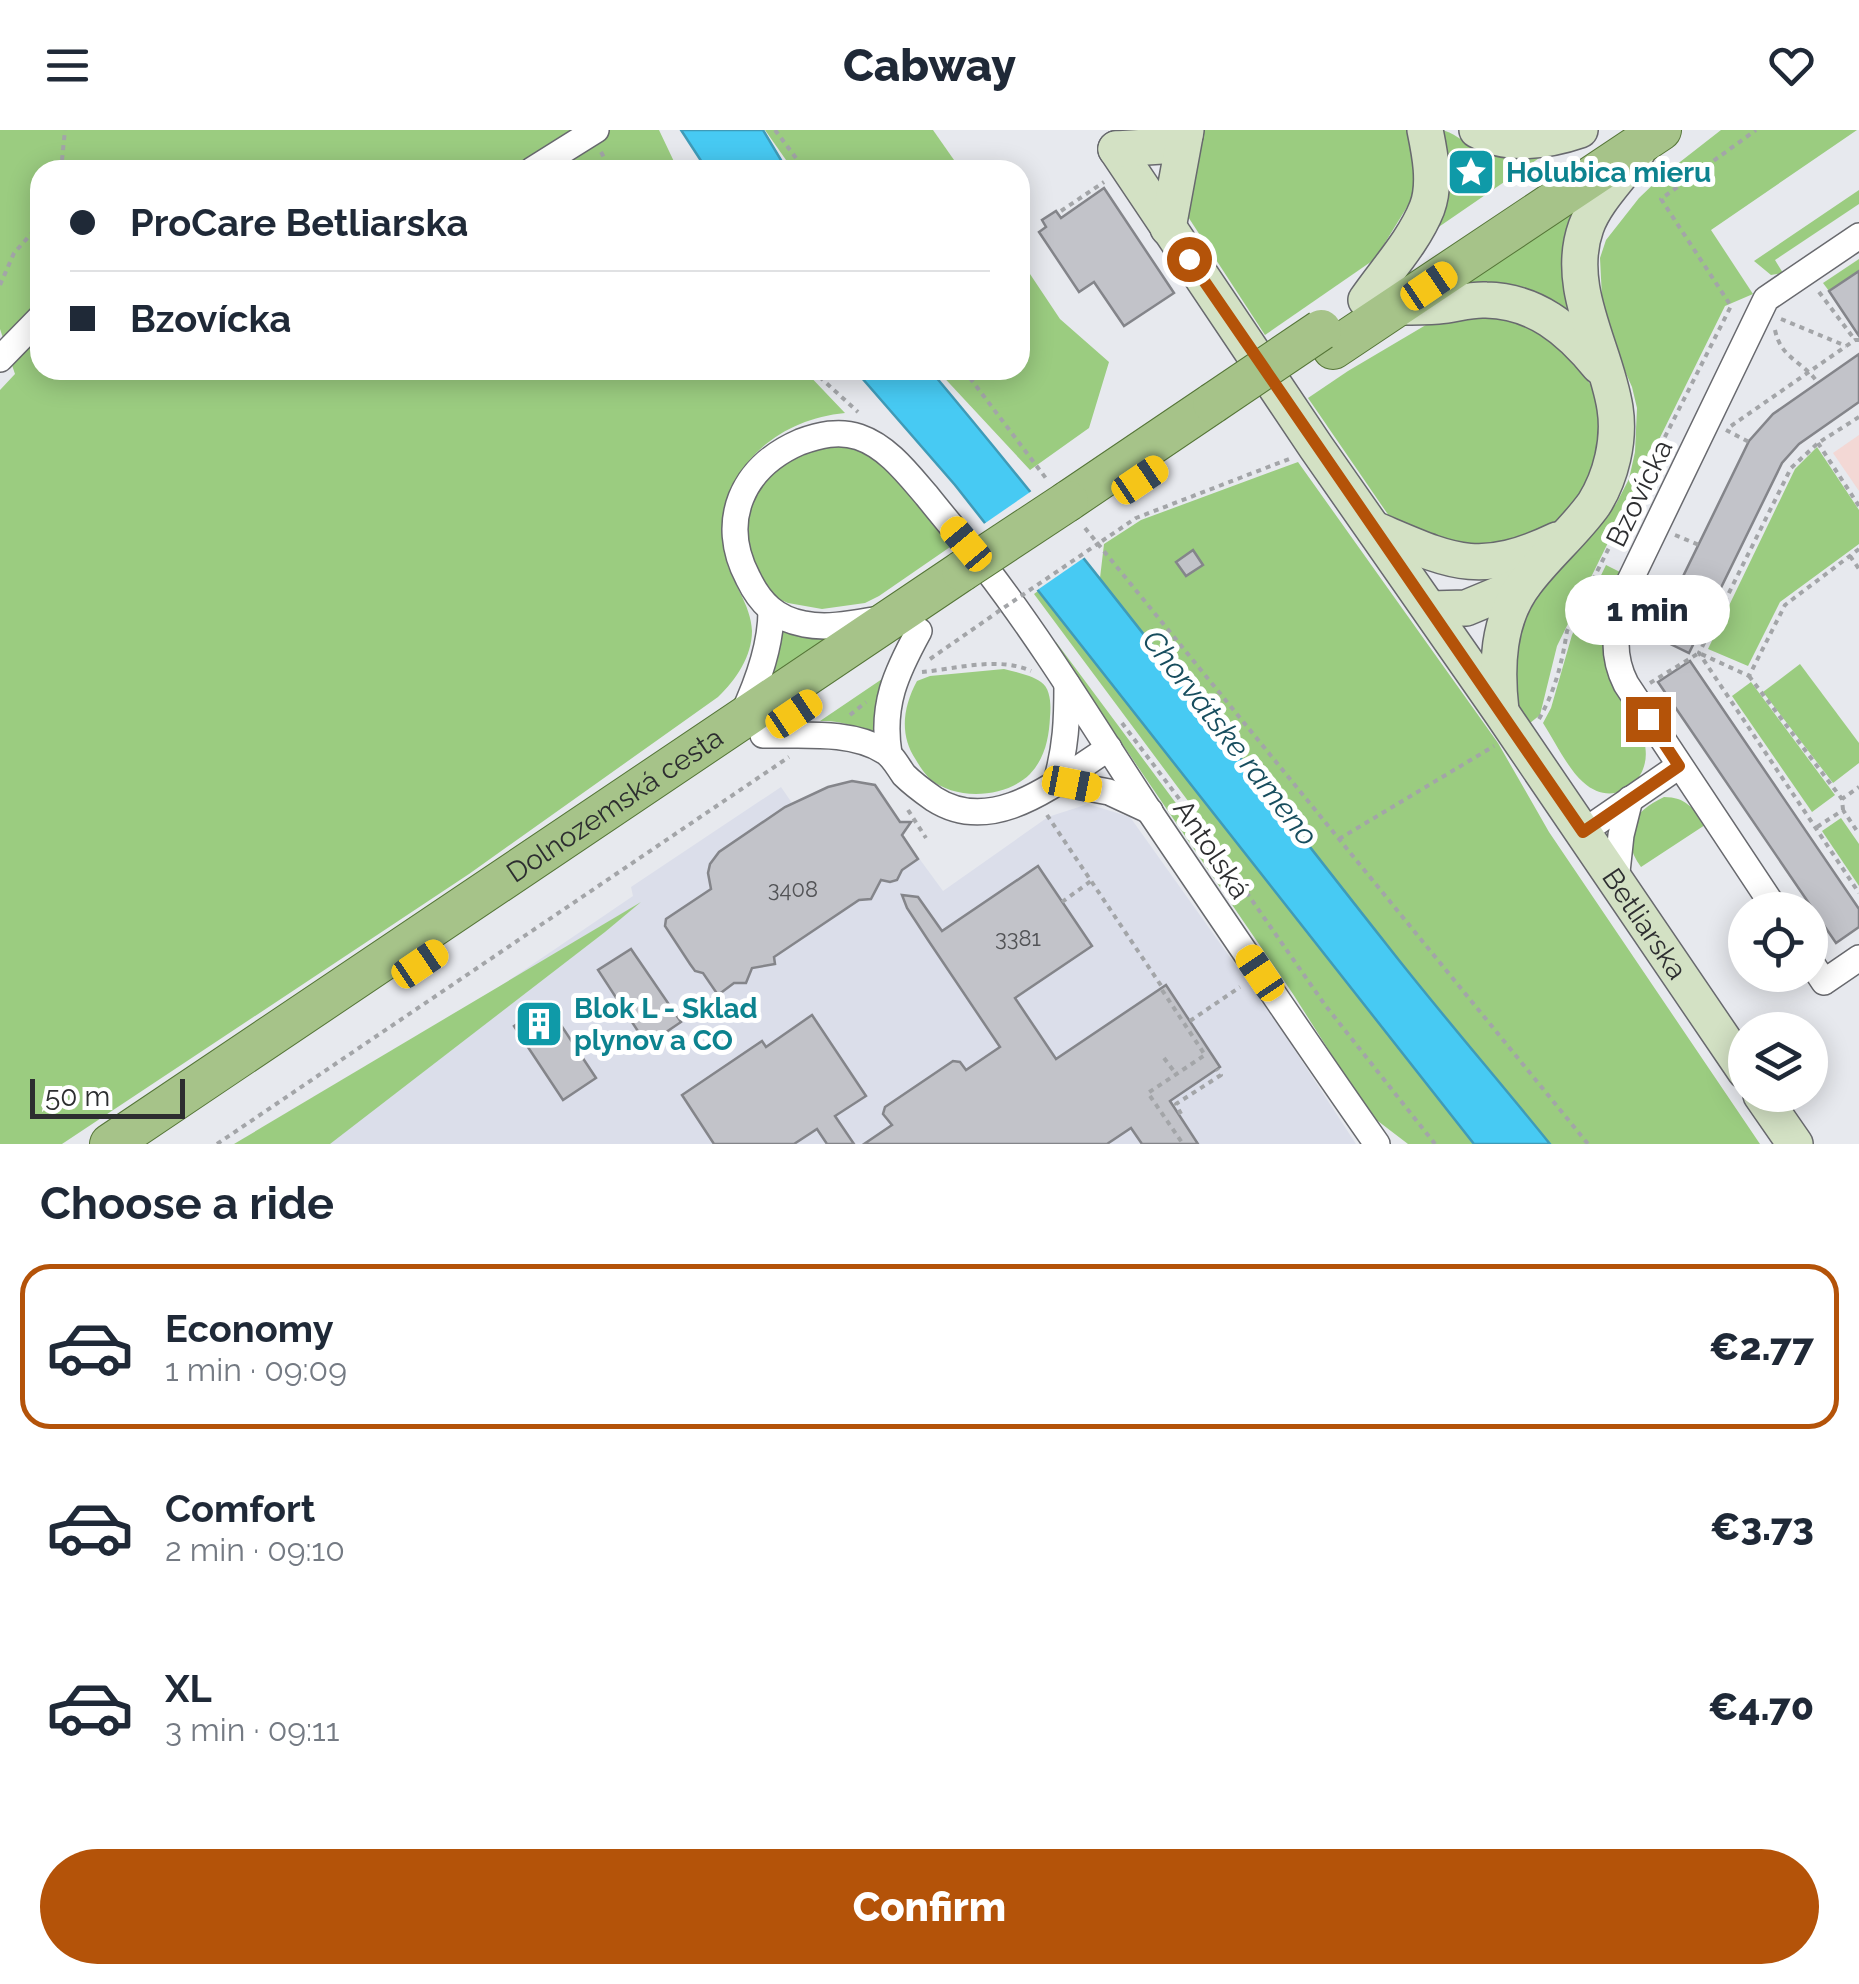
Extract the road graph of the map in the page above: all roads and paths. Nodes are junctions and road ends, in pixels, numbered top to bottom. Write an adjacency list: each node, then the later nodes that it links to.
1 (65, 130): 11 (path)
2 (596, 130): 12 (street)
3 (775, 130): 13 (path)
4 (1426, 130): 20 (street)
5 (1477, 130): 6 (street)
6 (1580, 130)
7 (1756, 130): 60 (path)
8 (1185, 133): 10 (street); 15 (street)
9 (1640, 134): 20 (main road, Dolnozemská cesta); 28 (street)
10 (1113, 148): 14 (path); 15 (street, Betliarska)
11 (62, 160)
12 (548, 160)
13 (798, 160)
14 (1061, 211)
15 (1168, 228): 39 (street, Betliarska)
16 (30, 235): 18 (path)
17 (1859, 236): 66 (street, Bzovícka)
18 (0, 285)
19 (1814, 285): 24 (path)
20 (1382, 304): 28 (street); 38 (main road, Dolnozemská cesta)
21 (1774, 323): 23 (path); 25 (path); 27 (path)
22 (30, 328): 26 (street)
23 (1765, 339)
24 (1857, 340): 25 (path)
25 (1847, 346): 27 (path)
26 (0, 359)
27 (1810, 372): 30 (path); 32 (path)
28 (1607, 376): 41 (street)
29 (972, 380): 38 (path)
30 (1818, 383)
31 (1859, 416): 35 (path)
32 (1726, 430): 33 (path); 34 (path)
33 (1714, 438)
34 (1749, 442)
35 (1818, 444): 37 (path); 54 (path)
36 (1295, 457): 38 (path)
37 (1859, 506)
38 (1079, 515): 49 (main road, Dolnozemská cesta, bridge); 49 (path, bridge); 79 (path)
39 (1373, 528): 45 (street); 51 (street, Betliarska)
40 (1668, 532): 42 (path)
41 (1564, 537): 45 (street); 48 (street)
42 (1698, 544)
43 (1859, 549): 44 (path)
44 (1850, 556): 46 (path); 56 (path)
45 (1486, 563): 51 (street)
46 (1859, 569)
47 (1646, 579): 50 (path)
48 (1524, 584): 51 (street); 62 (street)
49 (979, 592): 53 (main road, Dolnozemská cesta); 55 (path)
50 (1676, 592)
51 (1430, 610): 62 (street, Betliarska)
52 (771, 611): 53 (street); 58 (street, Antolská); 61 (street)
53 (905, 624): 57 (street); 61 (main road, Dolnozemská cesta)
54 (1699, 653): 56 (path); 59 (path); 75 (path)
55 (1031, 671)
56 (1749, 676): 70 (path)
57 (896, 681): 63 (path); 65 (street)
58 (1067, 684): 64 (street, Antolská); 67 (street)
59 (1646, 686)
60 (1538, 722)
61 (752, 728): 63 (street); 95 (main road, Dolnozemská cesta); 96 (main road, Dolnozemská cesta)
62 (1499, 728): 76 (street, Betliarska); 79 (path)
63 (821, 736): 65 (street); 97 (path)
64 (1109, 748): 67 (street); 74 (street, Antolská)
65 (889, 754): 67 (street)
66 (1679, 766): 69 (street); 82 (street, Bzovícka)
67 (1056, 782): 74 (street)
68 (1859, 788): 70 (path)
69 (1630, 799): 76 (street); 81 (street)
70 (1842, 799): 72 (path)
71 (904, 804): 78 (path)
72 (1843, 810): 75 (path); 77 (path)
73 (1044, 811): 80 (path)
74 (1150, 811): 99 (street, Antolská)
75 (1816, 829): 83 (path)
76 (1583, 832): 81 (street, Betliarska)
77 (1859, 834)
78 (926, 838)
79 (1340, 839): 100 (path)
80 (1091, 882): 84 (path); 92 (path)
81 (1616, 882): 89 (street, Betliarska)
82 (1764, 892)
83 (1859, 893)
84 (1062, 902)
85 (1859, 958): 86 (street)
86 (1828, 979)
87 (1248, 982): 88 (path)
88 (1190, 1021)
89 (1728, 1046)
90 (1164, 1058): 92 (path)
91 (1217, 1069): 94 (path)
92 (1176, 1074): 98 (path)
93 (1773, 1112): 101 (street)
94 (1181, 1114)
95 (110, 1144)
96 (153, 1144)
97 (217, 1144)
98 (1182, 1144)
99 (1377, 1144)
100 (1588, 1144)
101 (1795, 1144)

